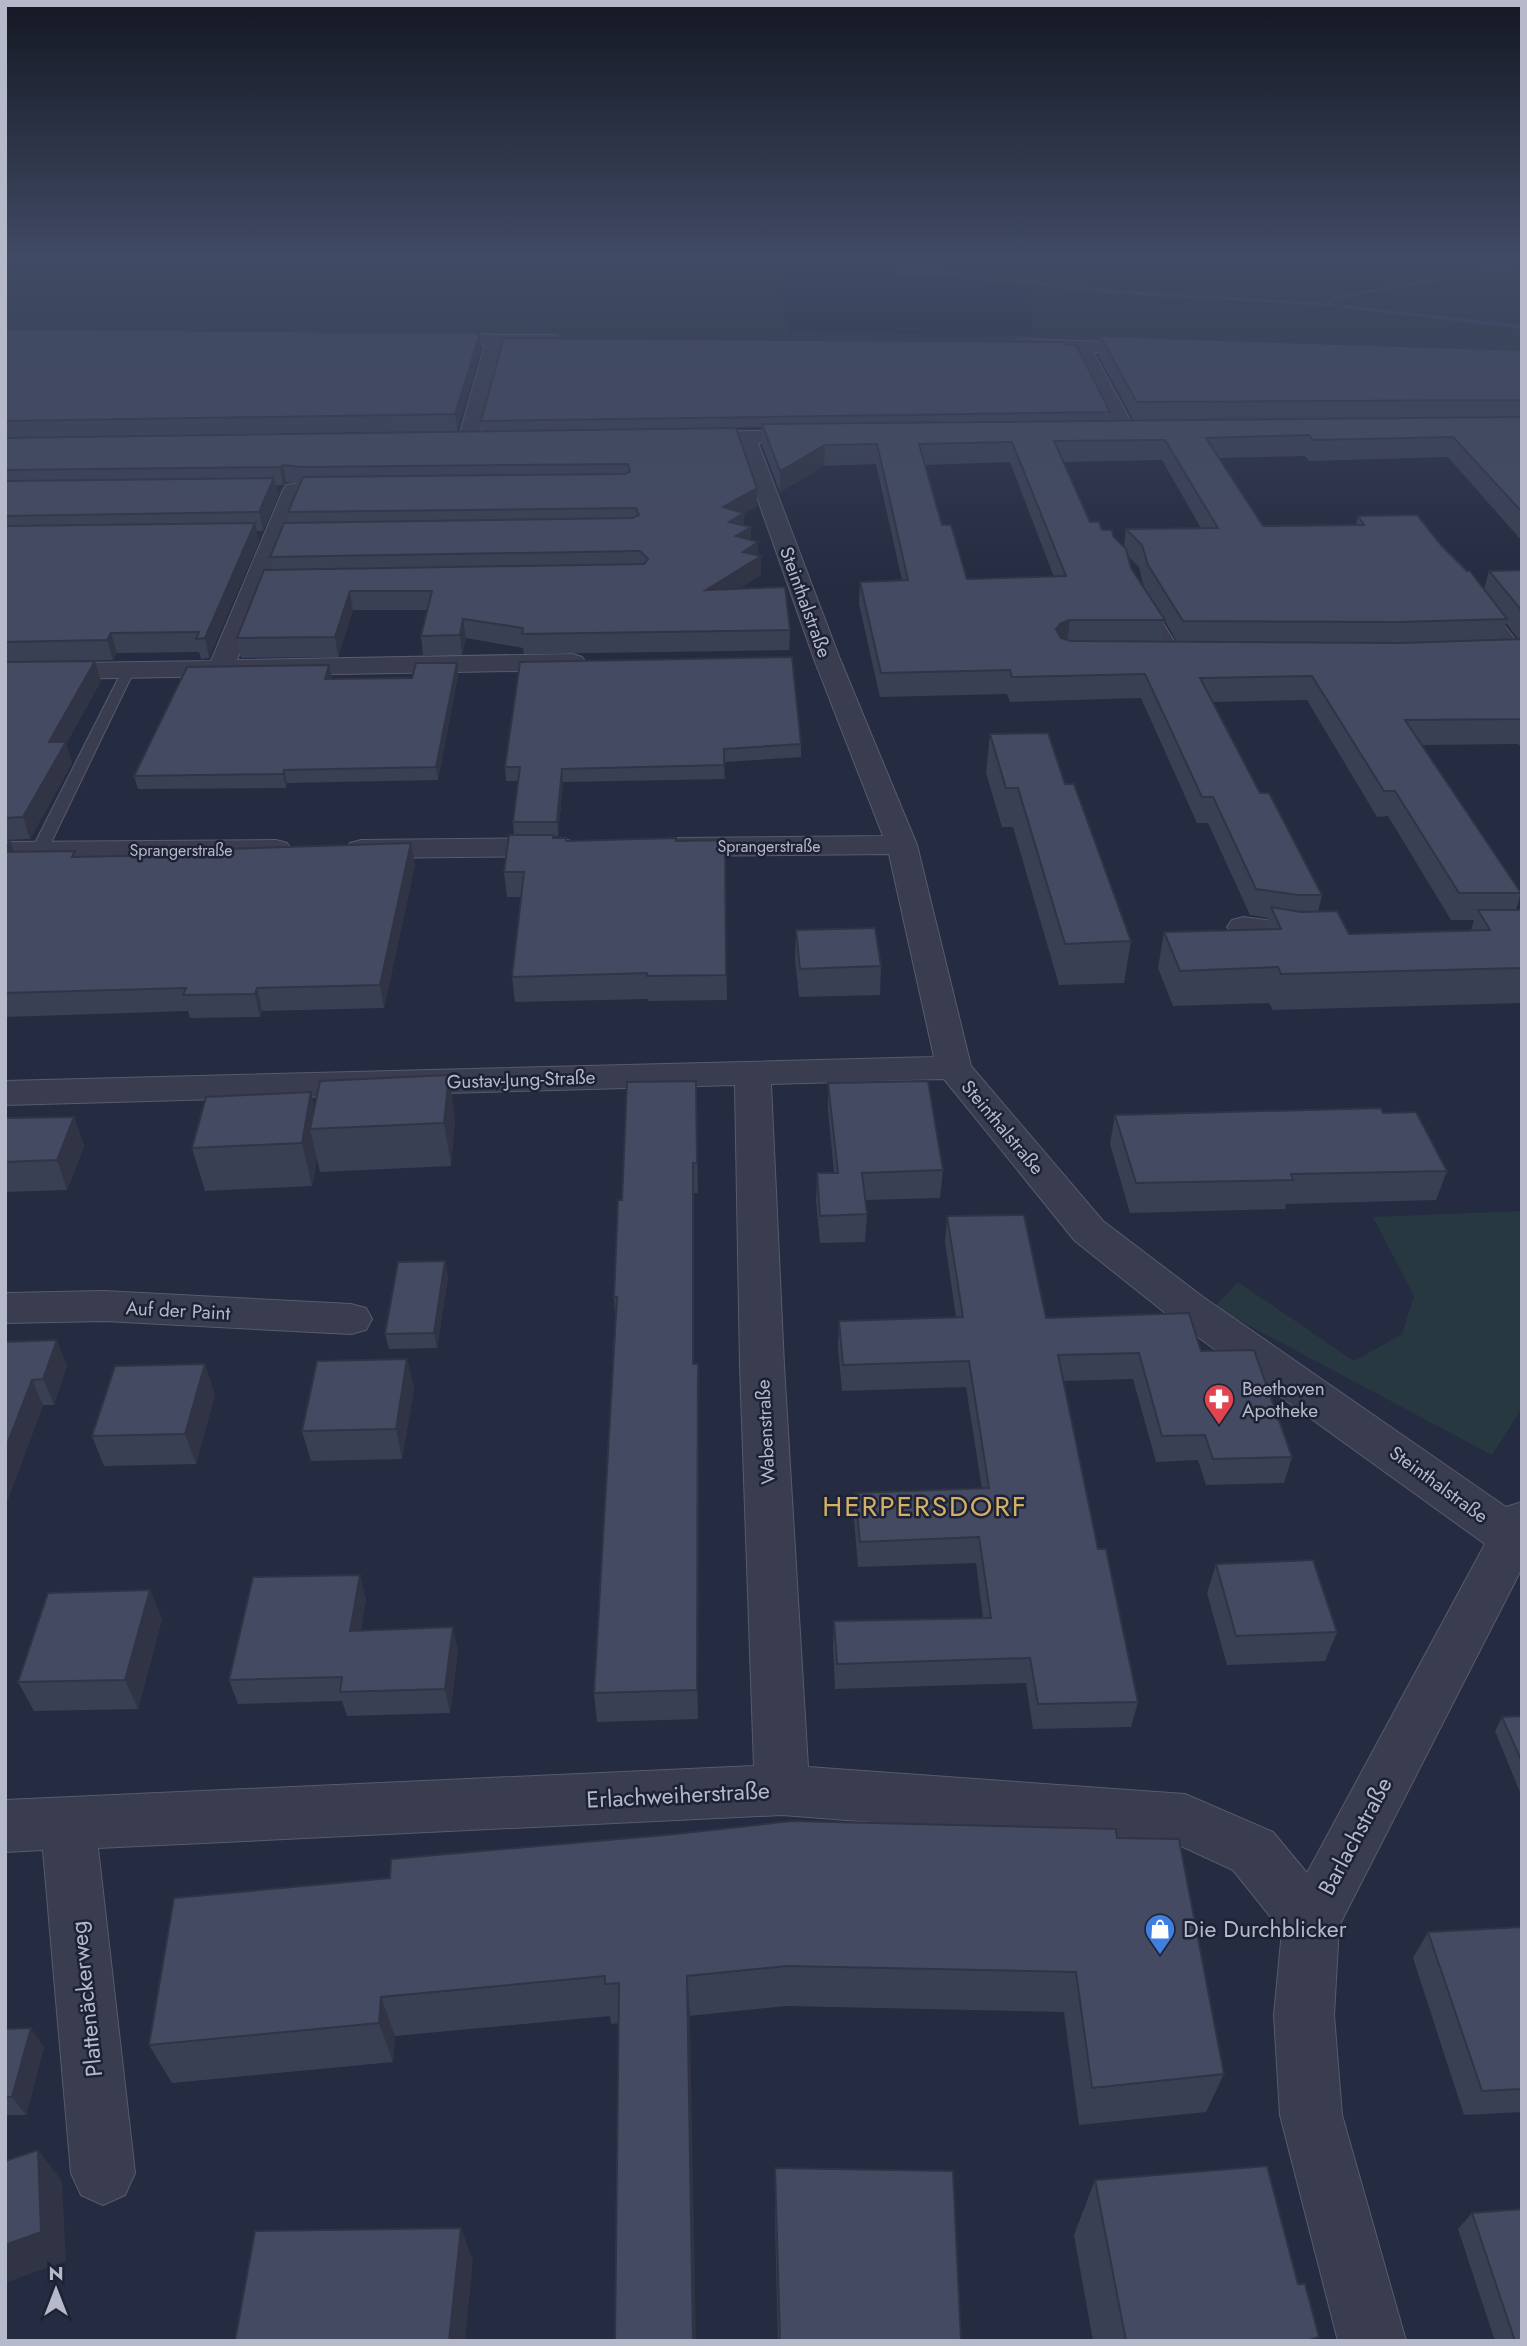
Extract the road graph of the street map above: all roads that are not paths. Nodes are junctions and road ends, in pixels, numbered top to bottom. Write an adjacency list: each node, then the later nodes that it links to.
1 (487, 365): 9 (street)
2 (1092, 365): 4 (street)
3 (1098, 431): 4 (street)
4 (1126, 431): 5 (street)
5 (1153, 431)
6 (840, 436): 8 (street)
7 (663, 438): 8 (street)
8 (746, 438): 22 (street, Steinthalstraße)
9 (442, 441)
10 (294, 490): 19 (street)
11 (1143, 600): 16 (lane)
12 (1480, 603): 13 (lane)
13 (1520, 652): 14 (street)
14 (1491, 653)
15 (1149, 654): 16 (street)
16 (1176, 654): 17 (street)
17 (1203, 654)
18 (593, 662): 19 (street)
19 (221, 667): 20 (street)
20 (129, 669): 21 (street); 25 (lane)
21 (5, 671)
22 (902, 845): 24 (street, Sprangerstraße); 29 (street, Steinthalstraße)
23 (582, 847): 25 (street, Sprangerstraße)
24 (638, 847)
25 (39, 850): 26 (street, Sprangerstraße)
26 (5, 851)
27 (1242, 927): 28 (street)
28 (1346, 934)
29 (954, 1068): 30 (street, Gustav-Jung-Straße); 34 (street, Steinthalstraße)
30 (753, 1073): 31 (street, Gustav-Jung-Straße); 35 (street, Wabenstraße)
31 (5, 1093)
32 (5, 1308): 33 (street, Auf der Paint)
33 (351, 1319)
34 (1517, 1529): 38 (street, Barlachstraße)
35 (782, 1790): 36 (street, Erlachweiherstraße); 38 (street, Erlachweiherstraße)
36 (68, 1825): 37 (street, Erlachweiherstraße); 39 (street, Plattenäckerweg)
37 (5, 1826)
38 (1311, 1922): 40 (street, Barlachstraße)
39 (103, 2173)
40 (1372, 2341)

